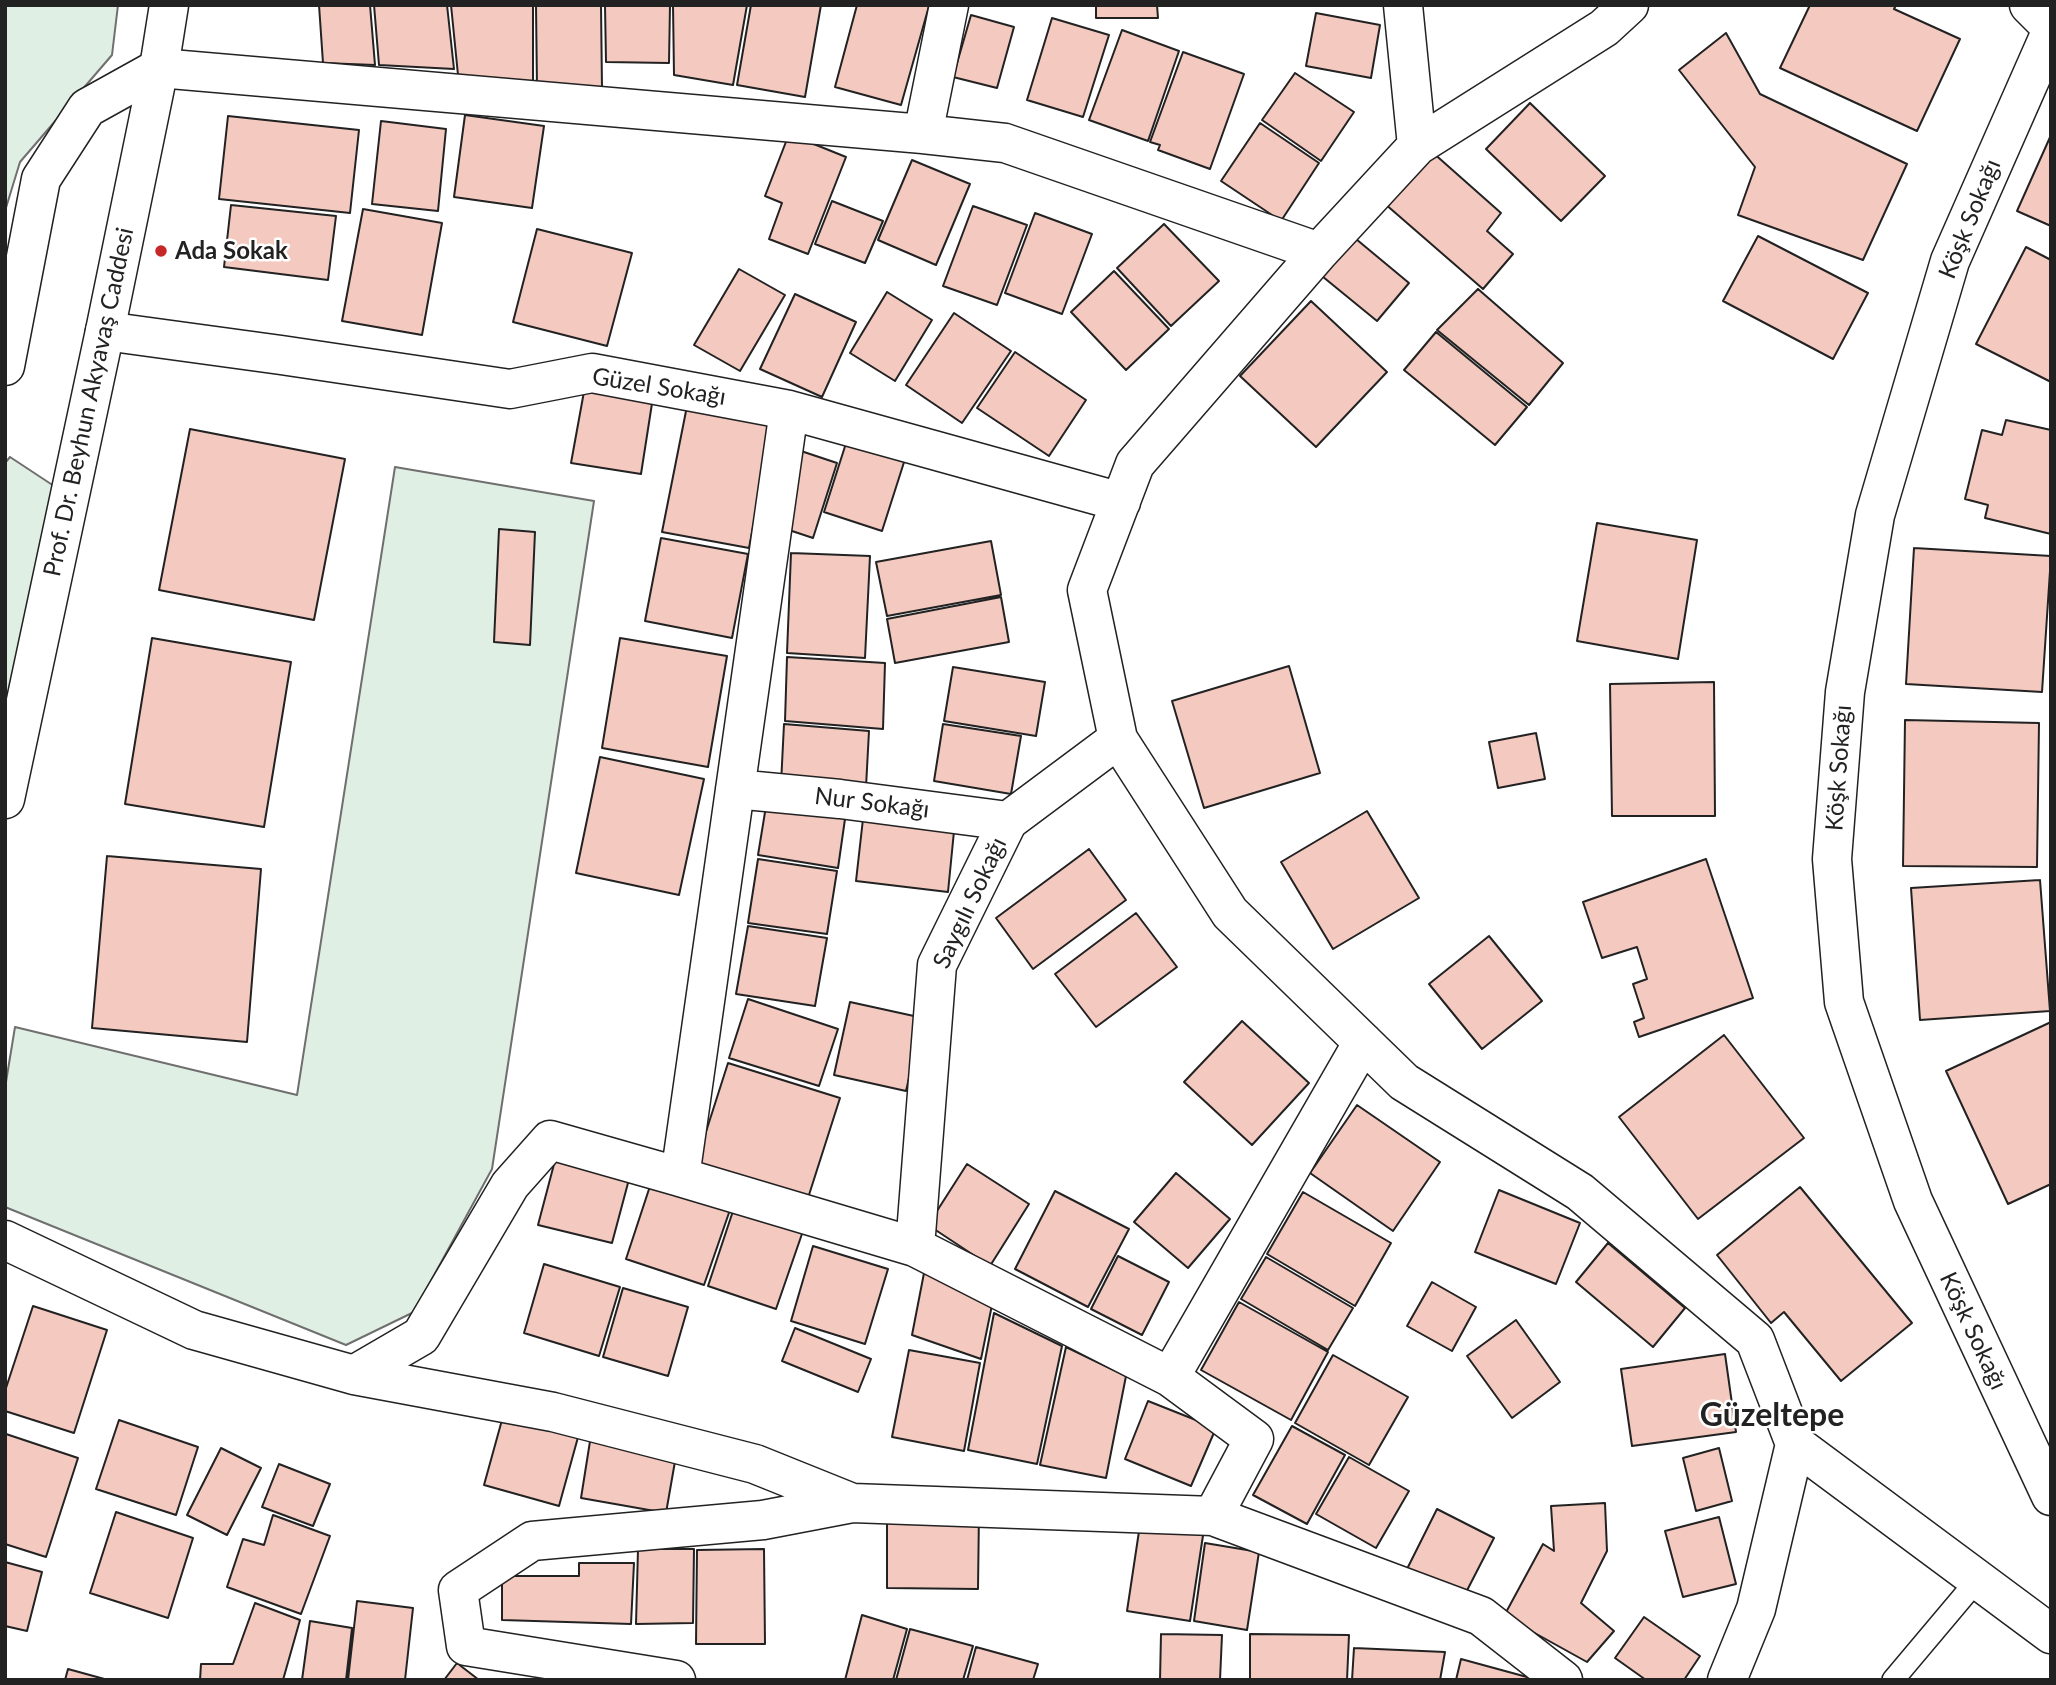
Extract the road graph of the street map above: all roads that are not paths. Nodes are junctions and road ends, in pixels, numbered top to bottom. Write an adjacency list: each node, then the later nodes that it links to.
1 (169, 5): 8 (street, Prof. Dr. Beyhun Akyavaş Caddesi)
2 (949, 5): 9 (street)
3 (1403, 5): 10 (street)
4 (1629, 5): 10 (street)
5 (2029, 5): 6 (street)
6 (2051, 27)
7 (2051, 32): 27 (street, Köşk Sokağı)
8 (159, 68): 9 (street); 12 (street, Prof. Dr. Beyhun Akyavaş Caddesi); 13 (street)
9 (923, 134): 11 (street)
10 (1417, 146): 11 (street)
11 (1319, 252): 15 (street)
12 (105, 331): 14 (street, Güzel Sokağı); 18 (street, Prof. Dr. Beyhun Akyavaş Caddesi)
13 (5, 366)
14 (789, 410): 15 (street, Güzel Sokağı); 17 (street)
15 (1121, 502): 16 (street)
16 (1118, 739): 19 (street, Saygılı Sokağı); 20 (street)
17 (735, 789): 19 (street, Nur Sokağı); 21 (street)
18 (5, 799)
19 (1008, 821): 23 (street, Saygılı Sokağı)
20 (1363, 1042): 25 (street); 26 (street)
21 (680, 1177): 23 (street); 24 (street)
22 (5, 1240): 24 (street)
23 (915, 1247): 25 (street)
24 (354, 1376): 28 (street)
25 (1170, 1377): 29 (street)
26 (1795, 1444): 30 (street); 34 (street)
27 (2051, 1496)
28 (852, 1503): 29 (street); 32 (street)
29 (1213, 1516): 33 (street)
30 (1978, 1580): 31 (street); 35 (lane)
31 (2051, 1634)
32 (676, 1680)
33 (1563, 1680)
34 (1727, 1680)
35 (1893, 1680)

